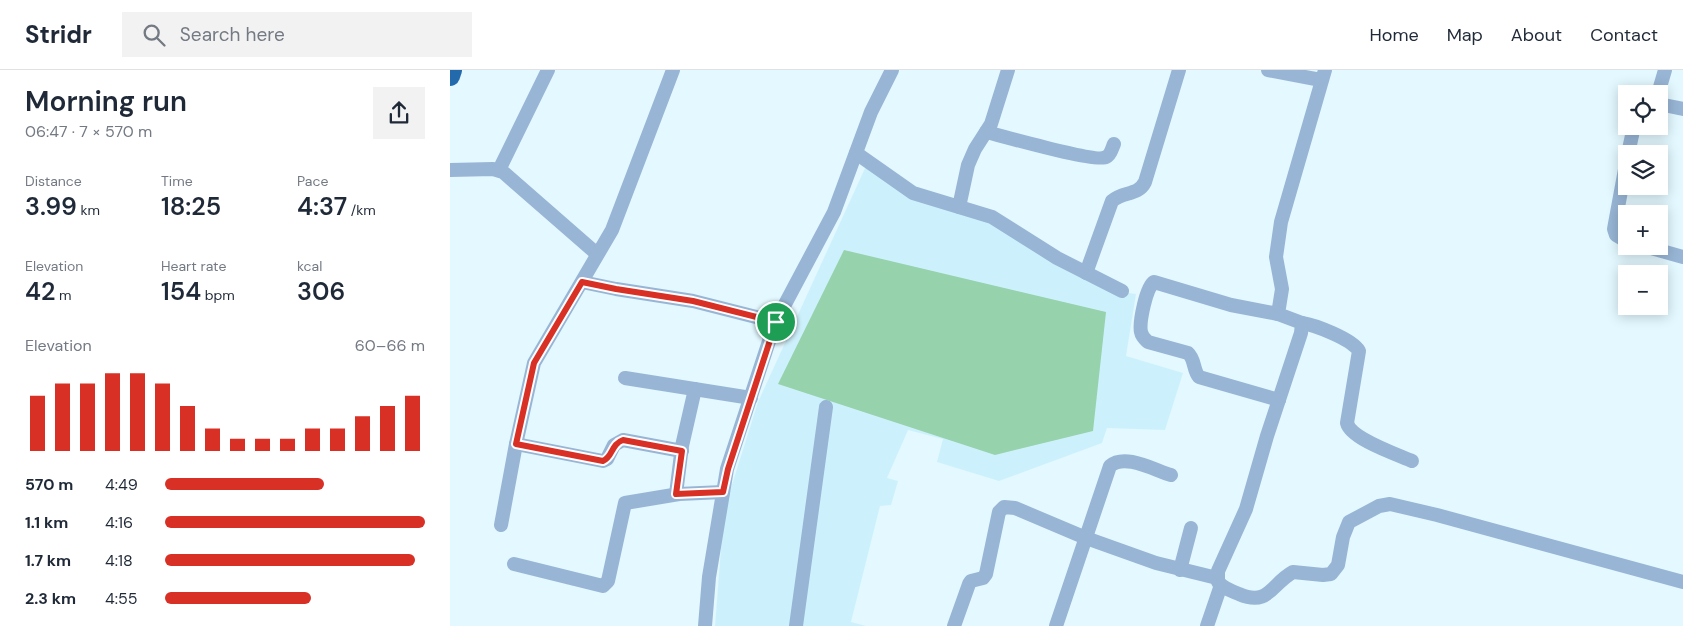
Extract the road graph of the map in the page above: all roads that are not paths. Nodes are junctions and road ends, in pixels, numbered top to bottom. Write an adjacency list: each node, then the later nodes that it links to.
1 (452, 70): 10 (highway)
2 (548, 70): 18 (street)
3 (673, 70): 23 (street)
4 (892, 70): 16 (street)
5 (1008, 70): 14 (street)
6 (1179, 70): 25 (street)
7 (1268, 70): 9 (street)
8 (1665, 70): 11 (street)
9 (1323, 75): 28 (street)
10 (450, 76)
11 (1661, 85)
12 (1668, 106): 13 (street)
13 (1683, 109)
14 (986, 132): 15 (street); 19 (street)
15 (1114, 144)
16 (856, 154): 19 (street); 29 (street)
17 (450, 170): 18 (street)
18 (499, 170): 23 (street)
19 (958, 207): 25 (street)
20 (1618, 207): 21 (street)
21 (1618, 236)
22 (1668, 252): 24 (street)
23 (597, 254): 26 (street)
24 (1683, 256)
25 (1086, 273): 27 (street)
26 (582, 282): 29 (street); 36 (street)
27 (1122, 291)
28 (1278, 314): 30 (street); 34 (street)
29 (776, 322): 33 (street)
30 (1302, 323): 34 (street); 38 (street)
31 (625, 378): 32 (street)
32 (695, 389): 33 (street); 37 (street)
33 (751, 398): 40 (street)
34 (1278, 400): 47 (street)
35 (826, 407): 50 (street)
36 (516, 444): 37 (street); 42 (street)
37 (682, 451): 41 (street)
38 (1412, 461)
39 (1171, 476): 44 (street)
40 (723, 492): 41 (street); 49 (street)
41 (676, 494): 45 (street)
42 (502, 525)
43 (1191, 528): 46 (street)
44 (1086, 538): 46 (street); 51 (street); 52 (street)
45 (514, 564)
46 (1180, 570): 47 (street)
47 (1219, 581): 48 (street); 53 (street)
48 (1683, 582)
49 (705, 626)
50 (796, 626)
51 (954, 626)
52 (1056, 626)
53 (1207, 626)

